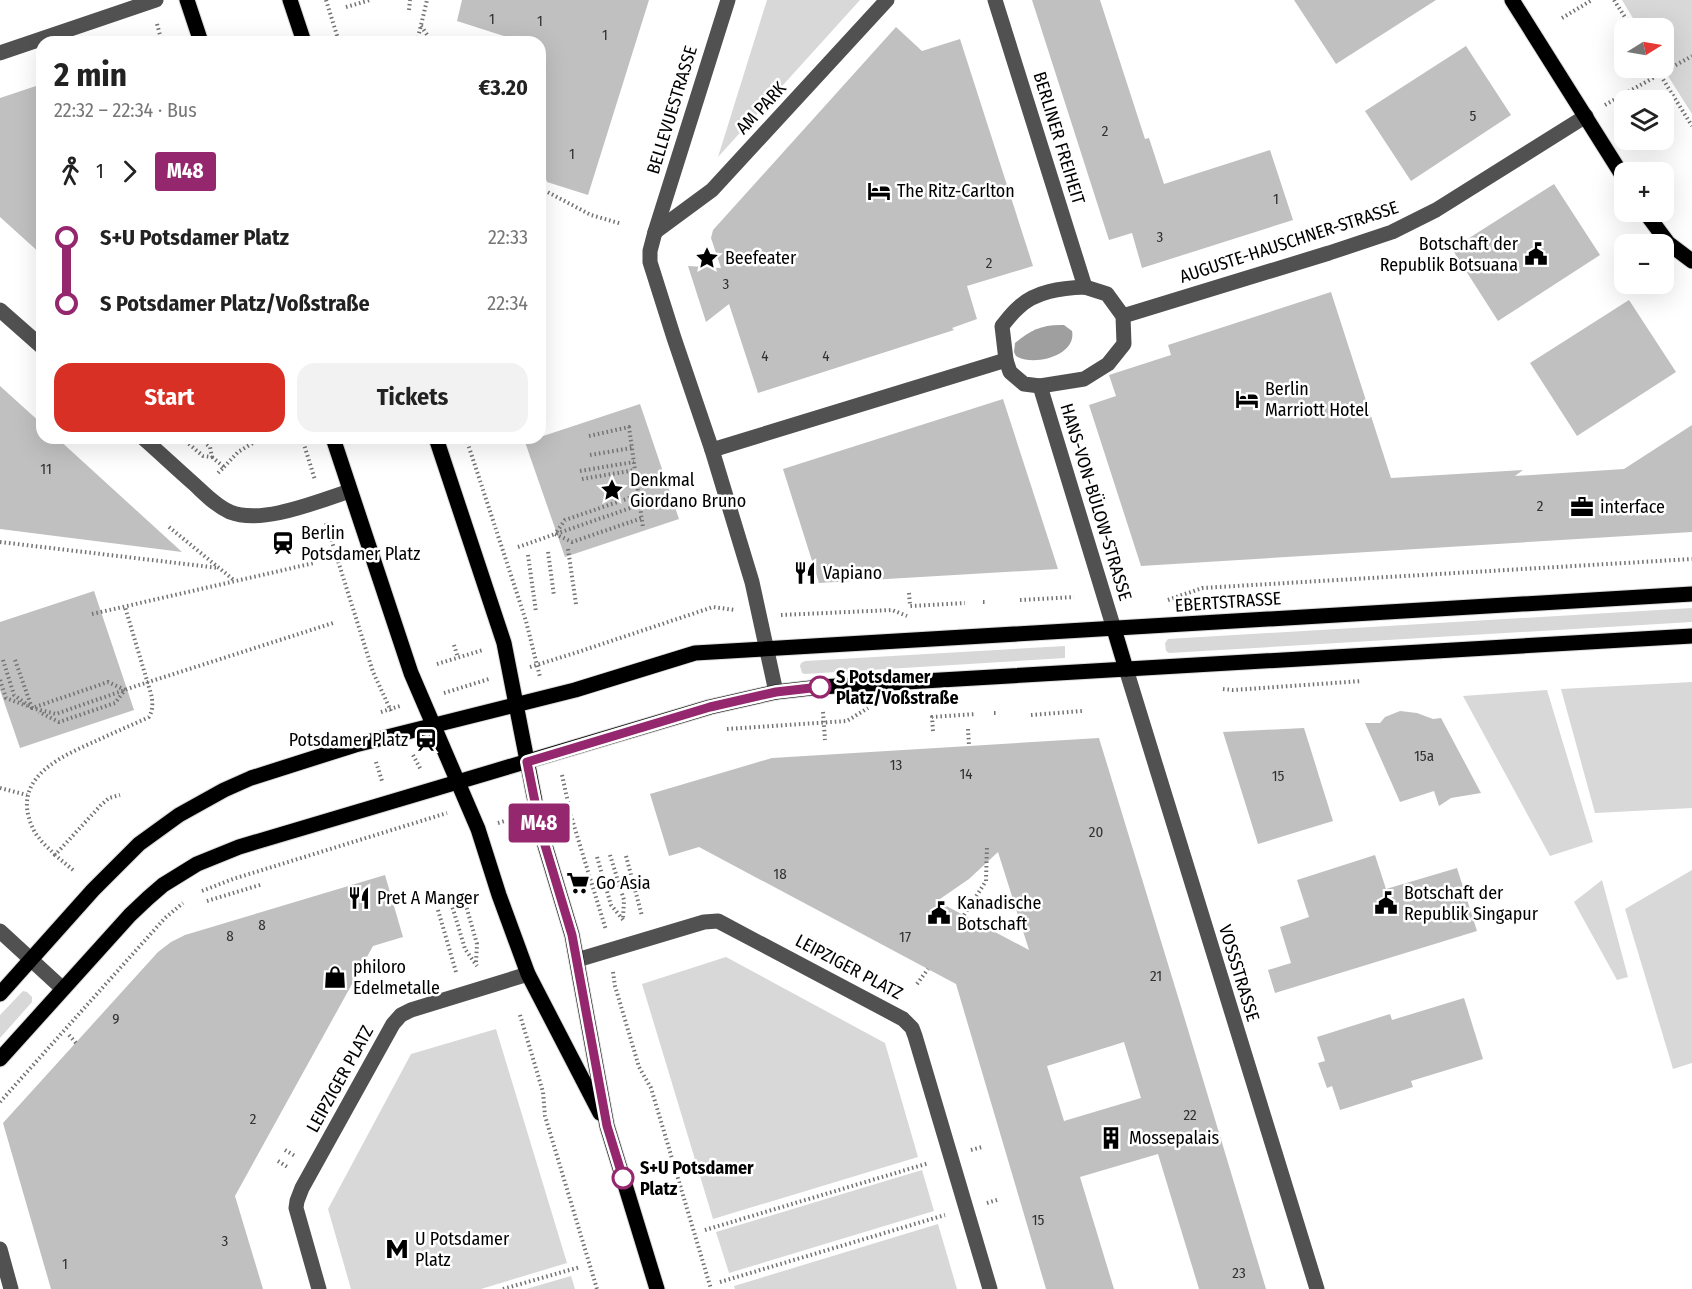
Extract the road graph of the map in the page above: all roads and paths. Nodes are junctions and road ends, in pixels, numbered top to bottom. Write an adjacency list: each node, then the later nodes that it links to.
1 (156, 0): 19 (street)
2 (187, 0): 20 (main road)
3 (290, 0): 21 (main road)
4 (326, 0): 22 (path)
5 (370, 0): 14 (path)
6 (409, 0): 15 (path)
7 (427, 0): 18 (path)
8 (728, 0): 37 (street, BELLEVUESTRASSE)
9 (887, 0): 37 (street, AM PARK)
10 (995, 0): 39 (street, BERLINER FREIHEIT)
11 (1512, 0): 31 (main road)
12 (1592, 0): 16 (path)
13 (1614, 0): 17 (path)
14 (346, 7)
15 (409, 10)
16 (1562, 18)
17 (1626, 18)
18 (421, 26): 23 (path); 24 (path)
19 (50, 36)
20 (199, 36)
21 (302, 36)
22 (337, 36)
23 (418, 36)
24 (428, 36)
25 (36, 41): 26 (street)
26 (0, 53)
27 (1692, 56): 28 (path)
28 (1674, 66)
29 (1651, 78): 31 (path)
30 (1663, 78): 32 (path)
31 (1592, 112): 33 (main road); 41 (street, AUGUSTE-HAUSCHNER-STRASSE)
32 (1692, 126)
33 (1616, 162)
34 (546, 191): 36 (path)
35 (1652, 222): 38 (main road)
36 (622, 224)
37 (655, 232): 55 (street)
38 (1692, 261)
39 (1085, 287): 41 (street); 43 (street)
40 (0, 310): 42 (street)
41 (1123, 316): 44 (street)
42 (36, 342)
43 (1006, 360): 44 (street); 55 (street)
44 (1040, 387): 93 (street, HANS-VON-BÜLOW-STRASSE)
45 (590, 436): 54 (path)
46 (150, 444): 64 (street)
47 (189, 444): 48 (path)
48 (206, 444)
49 (251, 444): 58 (path)
50 (304, 444): 64 (path)
51 (335, 444): 62 (main road)
52 (438, 444): 103 (main road)
53 (468, 444): 91 (path)
54 (632, 447): 56 (path); 57 (path)
55 (712, 450): 96 (street)
56 (590, 455)
57 (634, 462): 59 (path); 60 (path)
58 (224, 467)
59 (635, 470): 61 (path); 63 (path)
60 (580, 471)
61 (582, 479)
62 (350, 491): 64 (street); 108 (main road)
63 (638, 495): 65 (path); 69 (path)
64 (320, 501): 112 (path)
65 (640, 505): 66 (path); 69 (path)
66 (642, 518): 68 (path); 69 (path)
67 (169, 527): 77 (path)
68 (643, 528)
69 (555, 534): 71 (path)
70 (0, 542): 77 (path)
71 (518, 547)
72 (568, 549): 86 (path)
73 (548, 552): 81 (path)
74 (528, 555): 89 (path)
75 (1692, 559): 85 (path)
76 (314, 563): 78 (path)
77 (219, 568): 78 (path)
78 (235, 581): 87 (path)
79 (909, 593): 84 (path)
80 (1692, 594): 93 (main road, EBERTSTRASSE)
81 (554, 596)
82 (1074, 597): 83 (path)
83 (1020, 600)
84 (965, 603)
85 (1162, 603)
86 (576, 604)
87 (124, 607): 90 (path); 105 (path)
88 (713, 607): 103 (path)
89 (536, 612)
90 (92, 614)
91 (526, 621)
92 (333, 623): 105 (path)
93 (1114, 629): 96 (main road, EBERTSTRASSE); 102 (main road)
94 (1692, 636): 102 (main road)
95 (454, 645): 98 (path)
96 (767, 649): 107 (street); 109 (main road)
97 (484, 650): 98 (path)
98 (458, 658): 101 (path)
99 (3, 660): 111 (path)
100 (15, 660): 111 (path)
101 (437, 664)
102 (1126, 669): 107 (main road); 184 (street, VOSSSTRASSE)
103 (510, 673): 108 (path); 109 (main road)
104 (0, 680): 111 (path)
105 (148, 682): 106 (path); 133 (path)
106 (125, 690): 111 (path); 111 (path); 111 (path)
107 (776, 692): 126 (main road)
108 (422, 699): 112 (path); 119 (main road)
109 (516, 704): 119 (main road); 128 (main road)
110 (870, 707): 118 (path)
111 (32, 708)
112 (391, 709): 116 (path); 123 (path)
113 (1082, 711): 117 (path)
114 (823, 712): 118 (path)
115 (976, 714): 122 (path)
116 (371, 715)
117 (1031, 715)
118 (824, 723): 121 (path); 124 (path)
119 (432, 725): 123 (main road); 130 (main road)
120 (968, 729): 125 (path)
121 (720, 730)
122 (933, 731)
123 (402, 733): 132 (path); 154 (main road)
124 (825, 740)
125 (969, 746)
126 (558, 753): 128 (main road); 153 (path)
127 (374, 756): 129 (path)
128 (527, 762): 130 (main road); 155 (main road)
129 (382, 782)
130 (458, 783): 132 (main road); 158 (main road)
131 (0, 788): 133 (path)
132 (432, 790): 135 (path); 161 (main road)
133 (27, 795): 138 (path)
134 (120, 795): 138 (path)
135 (447, 822)
136 (384, 834): 144 (path)
137 (987, 845): 150 (path)
138 (55, 855): 142 (path)
139 (610, 855): 141 (path)
140 (626, 856): 151 (path)
141 (597, 857)
142 (73, 870)
143 (263, 884): 148 (path)
144 (199, 893)
145 (463, 895): 147 (path)
146 (190, 897): 167 (path)
147 (450, 899)
148 (207, 901)
149 (438, 910): 157 (path)
150 (964, 915)
151 (642, 916)
152 (0, 931): 154 (street)
153 (608, 937)
154 (31, 960): 161 (street); 162 (main road)
155 (577, 960): 168 (main road); 183 (street, LEIPZIGER PLATZ)
156 (928, 969): 159 (path)
157 (457, 973)
158 (528, 974): 168 (main road); 178 (street, LEIPZIGER PLATZ)
159 (917, 984)
160 (615, 986): 182 (path)
161 (63, 989): 166 (main road)
162 (0, 994)
163 (520, 1014): 180 (path)
164 (69, 1035): 165 (path)
165 (76, 1043)
166 (0, 1059)
167 (0, 1102)
168 (607, 1126): 181 (main road)
169 (278, 1161): 171 (path)
170 (931, 1162): 173 (path)
171 (289, 1168)
172 (947, 1215): 176 (path)
173 (705, 1230)
174 (0, 1249): 177 (street)
175 (580, 1267): 179 (path)
176 (720, 1282)
177 (11, 1289)
178 (319, 1289)
179 (503, 1289)
180 (597, 1289)
181 (657, 1289)
182 (711, 1289)
183 (990, 1289)
184 (1317, 1289)

